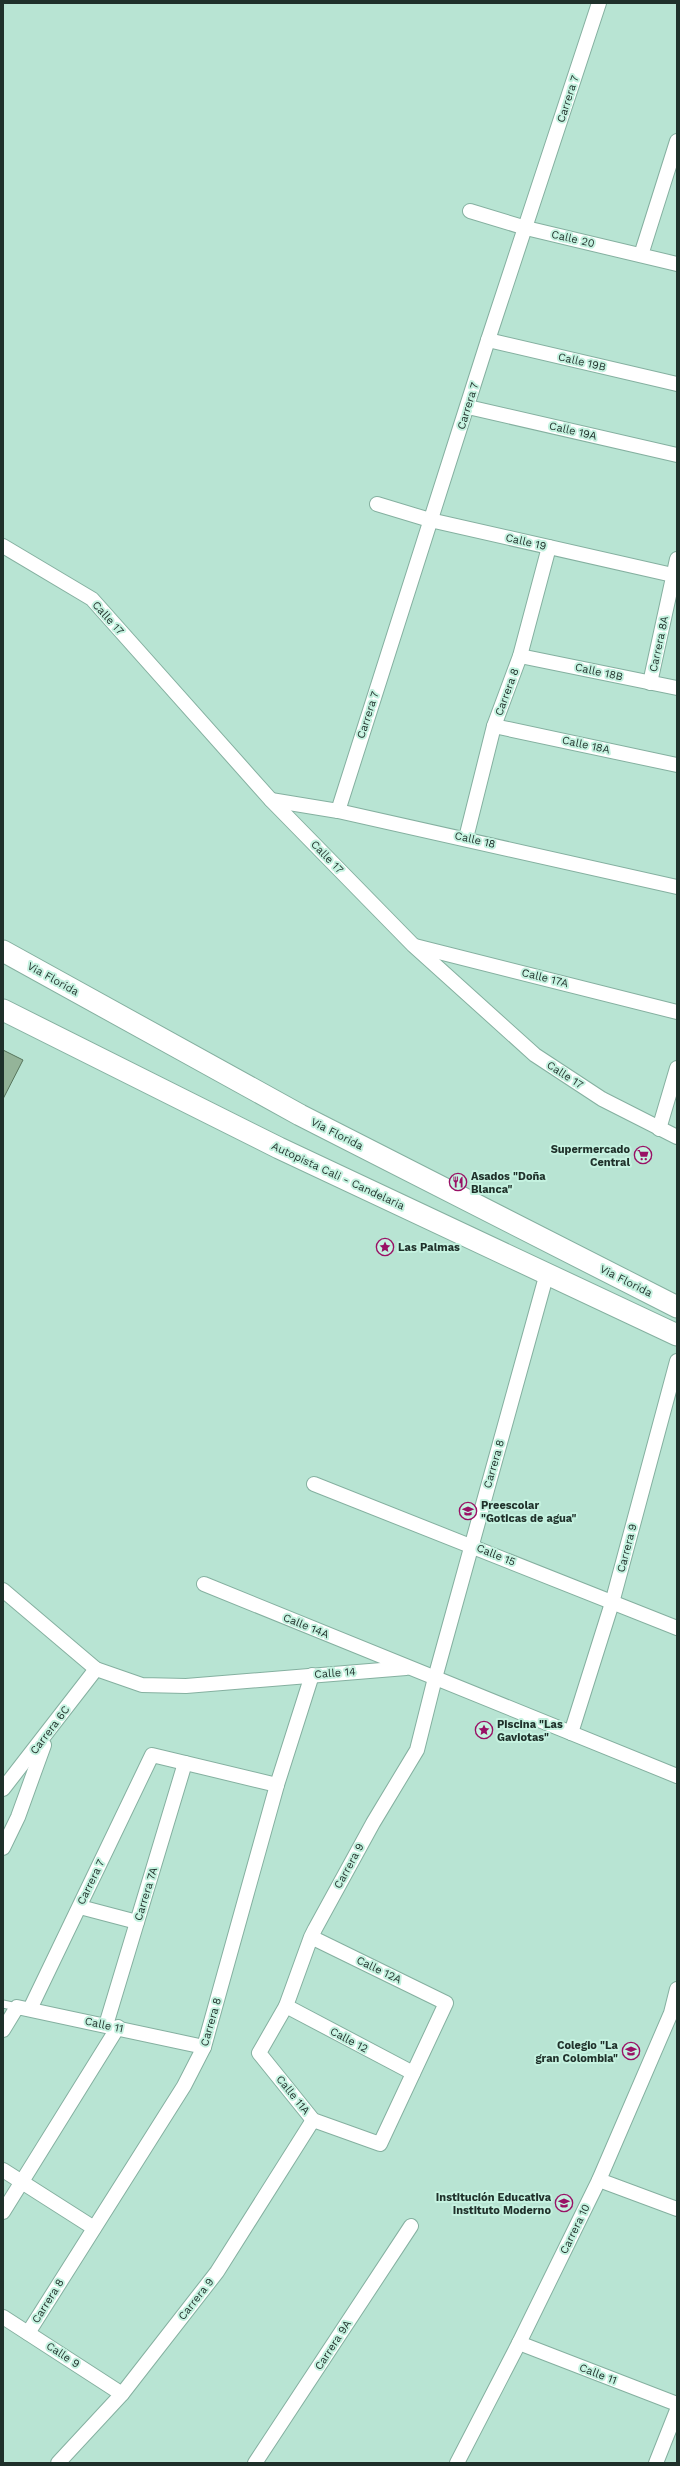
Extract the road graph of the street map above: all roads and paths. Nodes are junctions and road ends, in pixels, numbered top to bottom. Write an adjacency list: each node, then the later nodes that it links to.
1 (599, 3): 4 (street, Carrera 7)
2 (677, 144): 5 (street)
3 (470, 211): 4 (street, Calle 20)
4 (526, 228): 5 (street, Calle 20); 7 (street, Carrera 7)
5 (641, 255): 6 (street, Calle 20)
6 (677, 264)
7 (488, 340): 8 (street, Calle 19B); 9 (street, Carrera 7)
8 (677, 384)
9 (468, 407): 10 (street, Calle 19A); 12 (street, Carrera 7)
10 (677, 455)
11 (377, 504): 12 (street, Calle 19)
12 (430, 520): 14 (street, Calle 19); 23 (street, Carrera 7)
13 (3, 546): 22 (street, Calle 17)
14 (549, 547): 16 (street, Calle 19); 17 (street, Carrera 8)
15 (677, 558): 16 (street, Carrera 8A)
16 (675, 576): 18 (street, Carrera 8A)
17 (520, 656): 18 (street, Calle 18B); 20 (street, Carrera 8)
18 (650, 682): 19 (street, Calle 18B)
19 (677, 688)
20 (494, 726): 21 (street, Calle 18A); 24 (street, Carrera 8)
21 (677, 764)
22 (271, 800): 23 (street, Calle 18); 26 (street, Calle 17)
23 (338, 811): 24 (street, Calle 18)
24 (466, 838): 25 (street, Calle 18)
25 (677, 887)
26 (413, 945): 29 (street, Calle 17A); 31 (street, Calle 17)
27 (3, 951): 34 (main road, Via Florida)
28 (3, 1010): 33 (main road, Autopista Cali - Candelaria)
29 (677, 1012)
30 (677, 1068): 31 (street)
31 (659, 1129): 32 (street, Calle 17)
32 (677, 1137)
33 (547, 1273): 35 (main road, Autopista Cali - Candelaria); 38 (street, Carrera 8)
34 (677, 1307)
35 (677, 1335)
36 (677, 1361): 41 (street, Carrera 9)
37 (314, 1484): 38 (street, Calle 15)
38 (471, 1545): 41 (street, Calle 15); 46 (street, Carrera 8)
39 (204, 1584): 43 (street, Calle 14A)
40 (3, 1590): 44 (street, Calle 14)
41 (612, 1603): 42 (street, Calle 15); 48 (street, Carrera 9)
42 (677, 1628)
43 (409, 1667): 45 (street, Calle 14); 46 (street, Calle 14)
44 (96, 1669): 45 (street, Calle 14); 47 (street, Carrera 6C)
45 (312, 1675): 51 (street, Carrera 8)
46 (435, 1678): 48 (street, Calle 14); 56 (street, Carrera 9)
47 (48, 1733): 52 (street, Carrera 6C); 53 (street)
48 (571, 1733): 50 (street, Calle 14)
49 (185, 1763): 51 (street); 54 (street, Carrera 7); 55 (street, Carrera 7A)
50 (677, 1776)
51 (277, 1785): 64 (street, Carrera 8)
52 (3, 1789)
53 (3, 1848)
54 (80, 1907): 55 (street); 60 (street, Carrera 7)
55 (137, 1922): 62 (street, Carrera 7A)
56 (311, 1937): 59 (street, Carrera 9); 66 (street, Calle 12A)
57 (677, 1989): 61 (street, Carrera 10)
58 (3, 2004): 60 (lane, Calle 11)
59 (286, 2006): 65 (street, Carrera 9); 66 (street, Calle 12)
60 (24, 2008): 62 (street, Calle 11); 63 (street, Carrera 7)
61 (674, 2014): 69 (street, Carrera 10)
62 (112, 2026): 64 (street, Calle 11); 70 (street, Carrera 7A)
63 (3, 2030)
64 (204, 2047): 74 (street, Carrera 8)
65 (259, 2053): 67 (street, Calle 11A)
66 (413, 2073): 67 (street, Calle 11A)
67 (313, 2120): 78 (street, Carrera 9)
68 (3, 2170): 70 (street)
69 (599, 2180): 71 (street); 77 (street, Carrera 10)
70 (23, 2182): 72 (street, Carrera 7A); 74 (street)
71 (677, 2209)
72 (3, 2212)
73 (412, 2226): 82 (street, Carrera 9A)
74 (94, 2228): 76 (street, Carrera 8)
75 (3, 2317): 76 (street, Calle 9)
76 (28, 2333): 78 (street, Calle 9)
77 (519, 2343): 79 (street, Calle 11); 83 (street, Carrera 10)
78 (122, 2394): 81 (street, Carrera 9)
79 (677, 2404)
80 (677, 2410): 84 (street)
81 (58, 2463)
82 (255, 2463)
83 (457, 2463)
84 (656, 2463)

